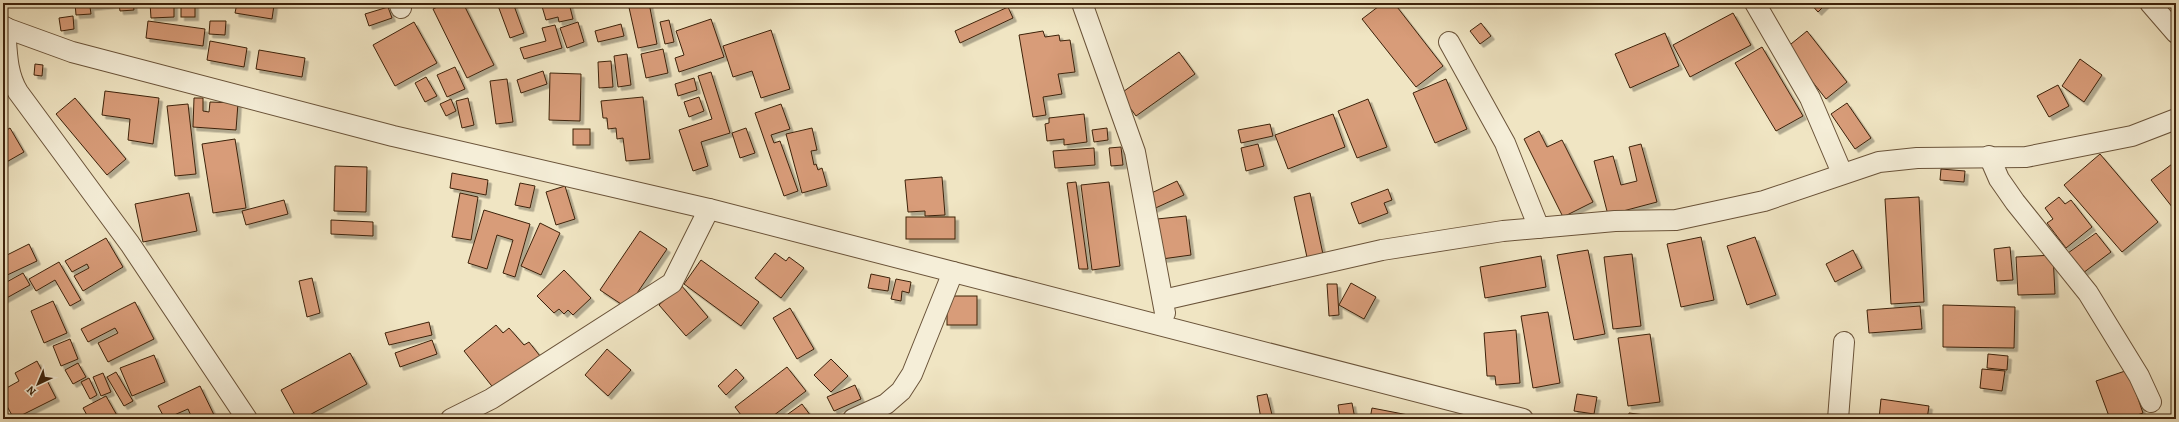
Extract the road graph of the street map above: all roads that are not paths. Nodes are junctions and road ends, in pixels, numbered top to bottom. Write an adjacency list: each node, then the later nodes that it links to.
1 (1082, 3): 13 (street)
2 (1755, 3): 9 (street)
3 (2150, 3): 5 (street)
4 (4, 27): 10 (street); 17 (street)
5 (2176, 33)
6 (1449, 42): 11 (street)
7 (2176, 119): 8 (street)
8 (1989, 156): 9 (street); 16 (street)
9 (1842, 173): 11 (street)
10 (709, 209): 12 (street); 18 (street)
11 (1539, 228): 13 (street)
12 (953, 272): 14 (street); 19 (street)
13 (1163, 300): 14 (street)
14 (1168, 327): 20 (street)
15 (1844, 342): 21 (street)
16 (2151, 402)
17 (247, 419)
18 (451, 419)
19 (853, 419)
20 (1523, 419)
21 (1838, 419)

